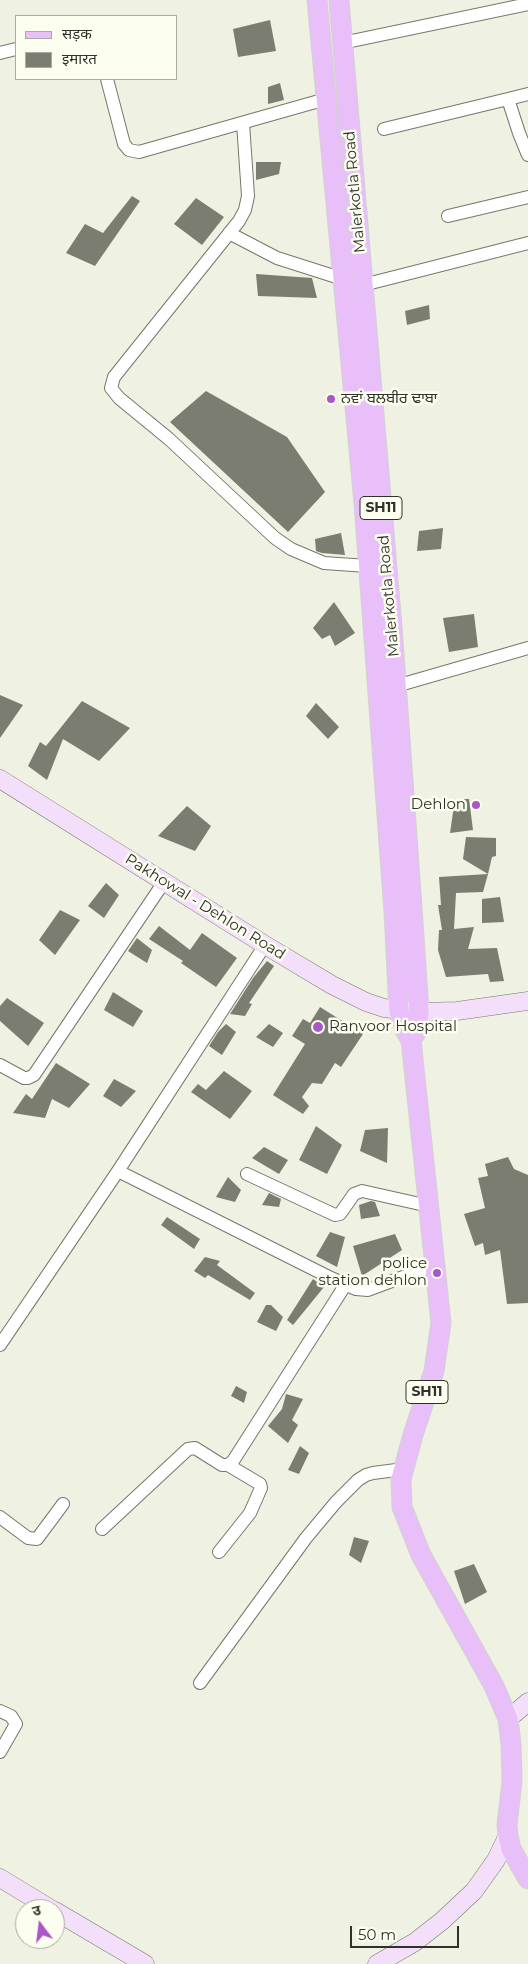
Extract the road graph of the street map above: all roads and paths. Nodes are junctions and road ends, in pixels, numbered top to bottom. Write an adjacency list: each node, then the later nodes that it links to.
1 (339, 0): 4 (main road, Malerkotla Road / SH11)
2 (318, 4): 9 (main road, Malerkotla Road / SH11)
3 (528, 4): 4 (street)
4 (342, 43): 19 (main road, Malerkotla Road / SH11)
5 (15, 49): 6 (street)
6 (0, 53)
7 (107, 80): 11 (street)
8 (528, 94): 10 (street)
9 (326, 99): 11 (street); 18 (main road, Malerkotla Road / SH11)
10 (508, 99): 12 (street); 13 (street)
11 (243, 123): 16 (street)
12 (384, 129)
13 (528, 155)
14 (528, 197): 15 (street)
15 (448, 216)
16 (229, 233): 18 (street); 20 (street)
17 (528, 243): 19 (street)
18 (343, 279): 20 (main road, Malerkotla Road / SH11)
19 (362, 285): 22 (main road, Malerkotla Road / SH11)
20 (368, 566): 27 (main road, Malerkotla Road / SH11)
21 (528, 648): 22 (street)
22 (396, 686): 28 (main road, Malerkotla Road / SH11)
23 (0, 779): 24 (street, Pakhowal - Dehlon Road)
24 (164, 882): 25 (street, Pakhowal - Dehlon Road); 30 (street)
25 (265, 945): 27 (street, Pakhowal - Dehlon Road); 31 (street)
26 (528, 1002): 28 (street, Pakhowal - Dehlon Road)
27 (399, 1011): 28 (street, Pakhowal - Dehlon Road); 29 (main road, SH11)
28 (419, 1012): 29 (main road, SH11)
29 (412, 1040): 33 (main road, SH11)
30 (0, 1065)
31 (118, 1171): 35 (street); 36 (street)
32 (247, 1174): 33 (street)
33 (429, 1206): 34 (main road, SH11)
34 (435, 1265): 35 (street); 38 (main road, SH11)
35 (346, 1284): 37 (street)
36 (0, 1344)
37 (228, 1465): 41 (street); 42 (street)
38 (404, 1469): 43 (street); 46 (main road, SH11)
39 (63, 1504): 40 (street)
40 (0, 1517)
41 (102, 1529)
42 (219, 1552)
43 (200, 1683)
44 (528, 1702): 46 (street)
45 (0, 1711): 47 (street)
46 (508, 1719): 48 (main road, SH11)
47 (0, 1752)
48 (508, 1835): 50 (main road, SH11); 54 (street)
49 (0, 1878): 51 (street)
50 (528, 1878)
51 (35, 1899)
52 (65, 1918): 53 (street)
53 (145, 1964)
54 (377, 1964)

